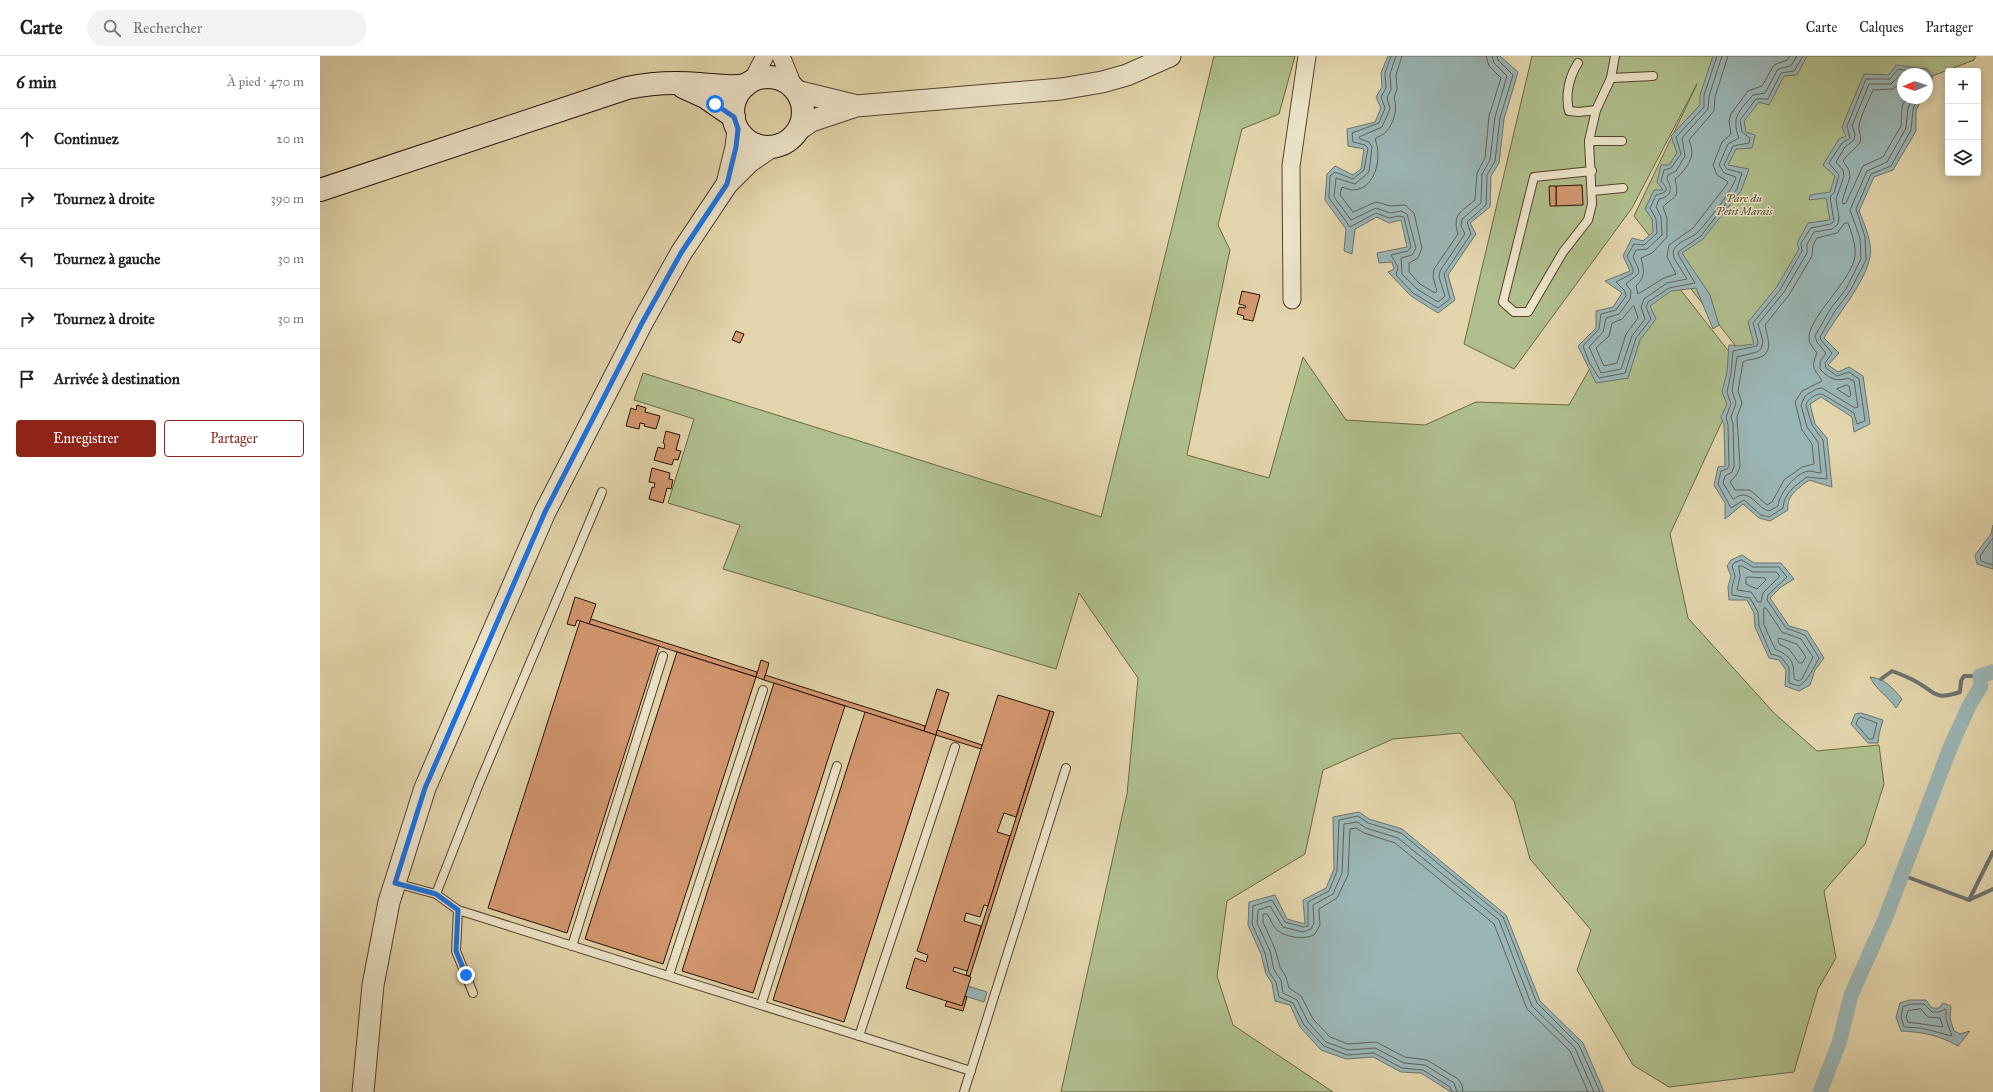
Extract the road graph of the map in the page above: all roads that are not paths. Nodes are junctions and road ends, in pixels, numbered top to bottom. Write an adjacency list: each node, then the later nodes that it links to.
1 (765, 56): 10 (street)
2 (781, 56): 11 (street)
3 (1170, 56): 12 (street)
4 (1307, 56): 24 (street)
5 (1615, 56): 8 (lane)
6 (1578, 63): 13 (lane)
7 (1653, 76): 8 (lane)
8 (1611, 78): 13 (lane)
9 (674, 83): 10 (main road); 14 (main road); 22 (main road)
10 (749, 83): 11 (main road); 14 (main road)
11 (795, 90): 12 (street); 15 (main road)
12 (856, 106): 15 (street)
13 (1596, 110): 16 (lane)
14 (736, 123): 18 (main road); 20 (street)
15 (798, 130): 18 (main road)
16 (1590, 141): 17 (lane); 19 (lane)
17 (1622, 141)
18 (771, 147): 20 (street)
19 (1592, 170): 23 (lane); 23 (lane)
20 (727, 184): 31 (street)
21 (1623, 188): 23 (lane)
22 (320, 190)
23 (1592, 192)
24 (1292, 300)
25 (602, 492): 32 (lane)
26 (663, 656): 34 (lane)
27 (763, 690): 35 (lane)
28 (955, 747): 38 (lane)
29 (837, 766): 37 (lane)
30 (1066, 768): 39 (lane)
31 (395, 883): 32 (lane); 40 (street)
32 (436, 894): 33 (lane)
33 (458, 910): 34 (lane); 36 (lane)
34 (572, 946): 35 (lane)
35 (669, 975): 37 (lane)
36 (473, 993)
37 (761, 1005): 38 (lane)
38 (859, 1036): 39 (lane)
39 (971, 1071): 41 (lane)
40 (363, 1092)
41 (964, 1092)

